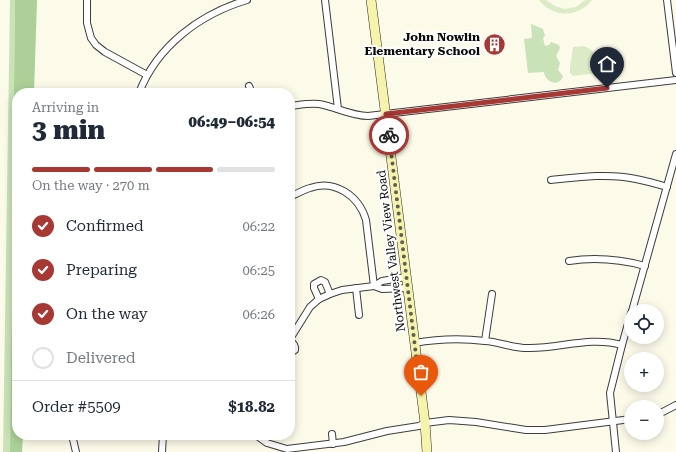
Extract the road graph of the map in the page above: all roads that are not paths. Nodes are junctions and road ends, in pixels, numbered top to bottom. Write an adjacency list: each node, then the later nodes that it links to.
1 (87, 0): 7 (street)
2 (247, 0): 7 (street)
3 (325, 0): 11 (street)
4 (371, 0): 12 (street, Northwest Valley View Road)
5 (667, 0): 6 (street)
6 (676, 73)
7 (147, 75): 9 (street)
8 (676, 80): 12 (street)
9 (141, 88)
10 (295, 105): 11 (street)
11 (338, 109): 12 (street)
12 (386, 114): 19 (street, Northwest Valley View Road)
13 (676, 154): 15 (street)
14 (551, 180): 15 (street)
15 (667, 187): 18 (street)
16 (295, 195): 20 (street)
17 (569, 261): 18 (street)
18 (645, 266): 26 (street)
19 (406, 277): 20 (street); 22 (street, Northwest Valley View Road)
20 (374, 286): 21 (street); 22 (street)
21 (356, 288): 23 (street); 27 (street)
22 (408, 288): 31 (street, Northwest Valley View Road)
23 (330, 294): 25 (street); 25 (street)
24 (492, 294): 30 (street)
25 (319, 299): 28 (street)
26 (633, 304)
27 (359, 316)
28 (295, 332)
29 (624, 338): 32 (street)
30 (486, 341): 31 (street); 32 (street)
31 (414, 343): 37 (street, Northwest Valley View Road)
32 (622, 345): 36 (street)
33 (676, 405): 34 (street)
34 (664, 411)
35 (624, 420): 36 (street)
36 (612, 421): 37 (street); 46 (street)
37 (425, 423): 42 (street); 45 (street, Northwest Valley View Road)
38 (332, 434): 42 (street)
39 (73, 440): 43 (street)
40 (163, 440): 44 (street)
41 (263, 440): 42 (street)
42 (333, 444)
43 (76, 452)
44 (162, 452)
45 (427, 452)
46 (616, 452)

